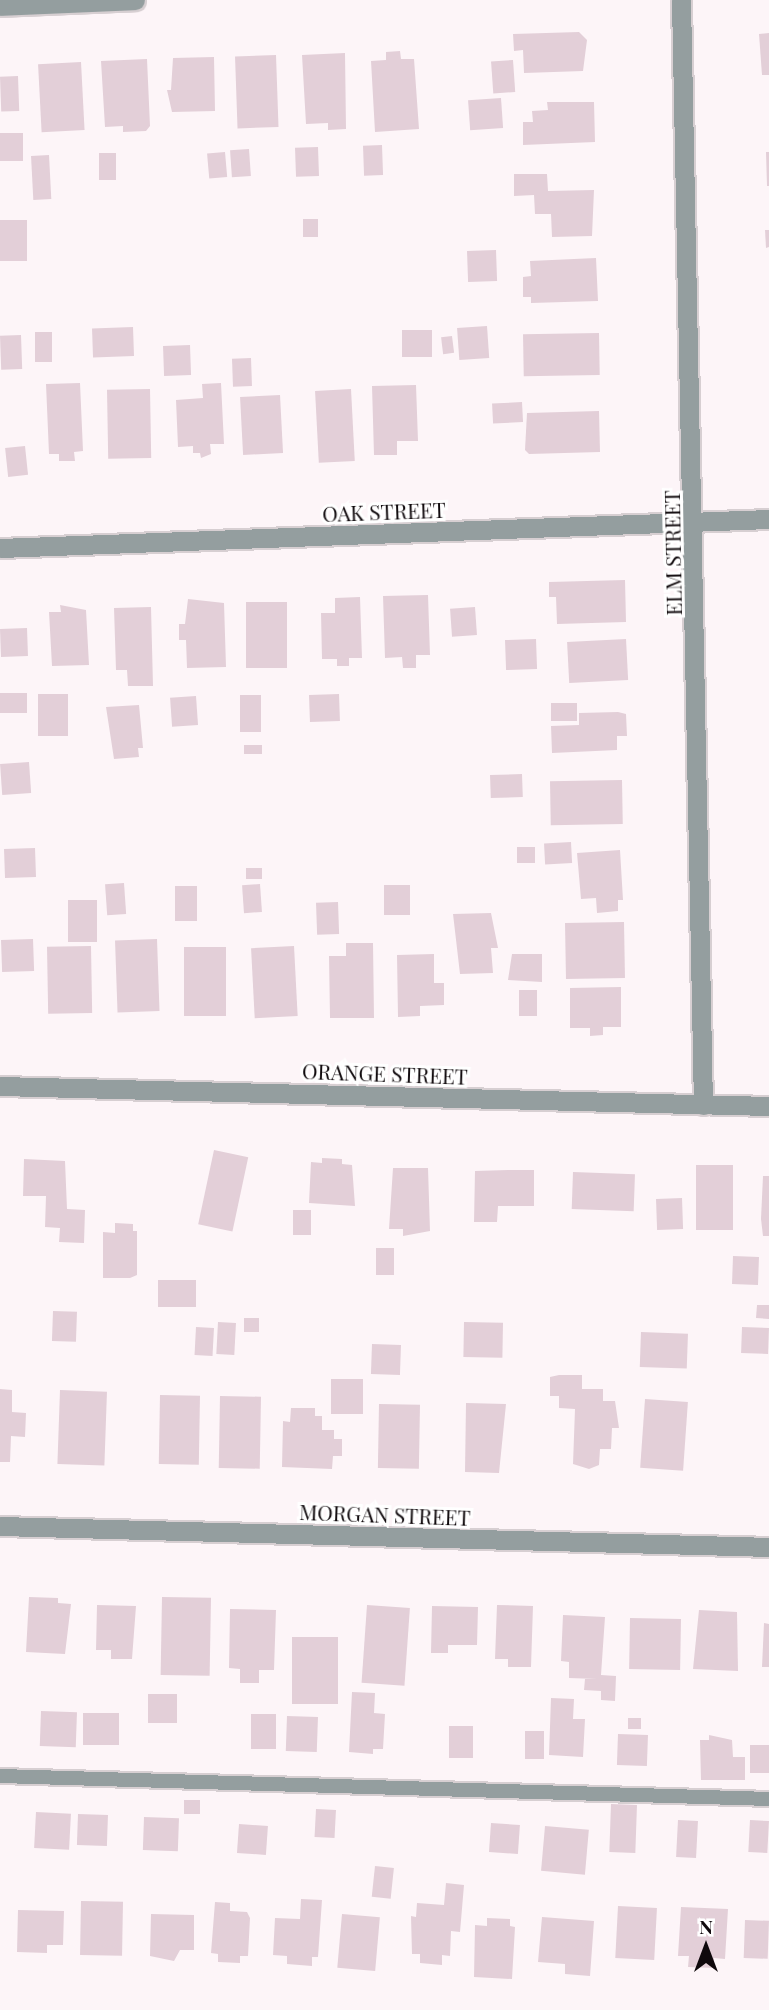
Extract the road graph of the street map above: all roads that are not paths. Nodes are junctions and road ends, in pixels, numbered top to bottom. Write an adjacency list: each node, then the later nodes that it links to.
1 (135, 0): 3 (street)
2 (681, 0): 5 (street, ELM STREET)
3 (0, 6)
4 (769, 519): 5 (street, OAK STREET)
5 (695, 521): 6 (street, OAK STREET); 8 (street, ELM STREET)
6 (0, 548)
7 (0, 1086): 8 (street, ORANGE STREET)
8 (703, 1105): 9 (street, ORANGE STREET)
9 (769, 1106)
10 (0, 1526): 11 (street, MORGAN STREET)
11 (769, 1547)
12 (0, 1776): 13 (lane)
13 (769, 1800)

